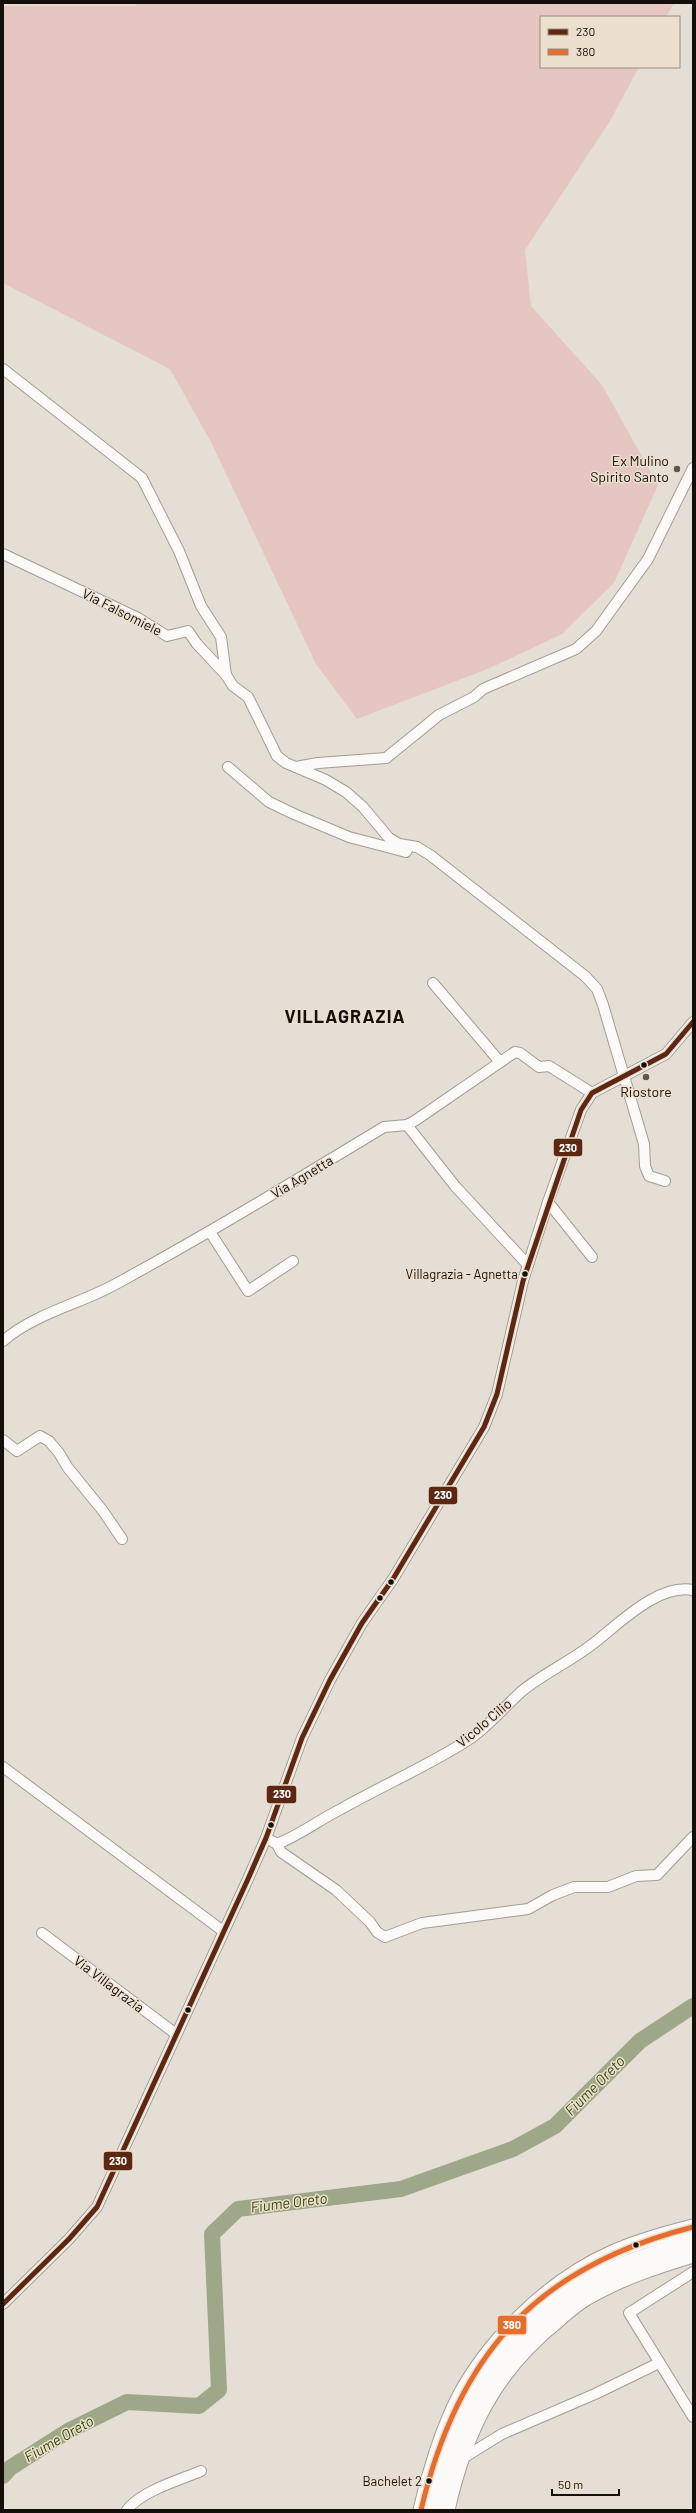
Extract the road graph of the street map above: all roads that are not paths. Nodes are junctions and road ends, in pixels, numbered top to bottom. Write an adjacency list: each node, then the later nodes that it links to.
1 (3, 369): 4 (street)
2 (693, 468): 6 (street)
3 (3, 554): 4 (street, Via Falsomiele)
4 (226, 675): 6 (street)
5 (228, 767): 7 (street)
6 (296, 768): 7 (street)
7 (409, 846): 11 (street)
8 (433, 984): 10 (street)
9 (693, 1022): 11 (street)
10 (500, 1062): 12 (street, Via Agnetta); 13 (street, Via Agnetta)
11 (624, 1075): 12 (street); 14 (street)
12 (592, 1093): 15 (street)
13 (407, 1125): 16 (street, Via Agnetta); 19 (street)
14 (665, 1181)
15 (548, 1202): 17 (street); 19 (street)
16 (210, 1232): 18 (street); 20 (street, Via Agnetta)
17 (592, 1257)
18 (293, 1261)
19 (528, 1265): 26 (street)
20 (3, 1341)
21 (3, 1440): 22 (street)
22 (122, 1539)
23 (693, 1590): 27 (street, Vicolo Cilio)
24 (3, 1767): 28 (street)
25 (693, 1837): 27 (street)
26 (266, 1838): 27 (street); 28 (street)
27 (277, 1844)
28 (223, 1931): 30 (street)
29 (42, 1933): 30 (street, Via Villagrazia)
30 (176, 2034): 35 (street)
31 (693, 2227): 41 (main road)
32 (693, 2242): 42 (main road)
33 (693, 2255): 38 (main road)
34 (693, 2272): 36 (street)
35 (3, 2304)
36 (659, 2363): 37 (street); 38 (street)
37 (693, 2417)
38 (460, 2460): 43 (main road)
39 (201, 2471): 40 (street)
40 (127, 2510)
41 (421, 2510)
42 (433, 2510)
43 (447, 2510)

